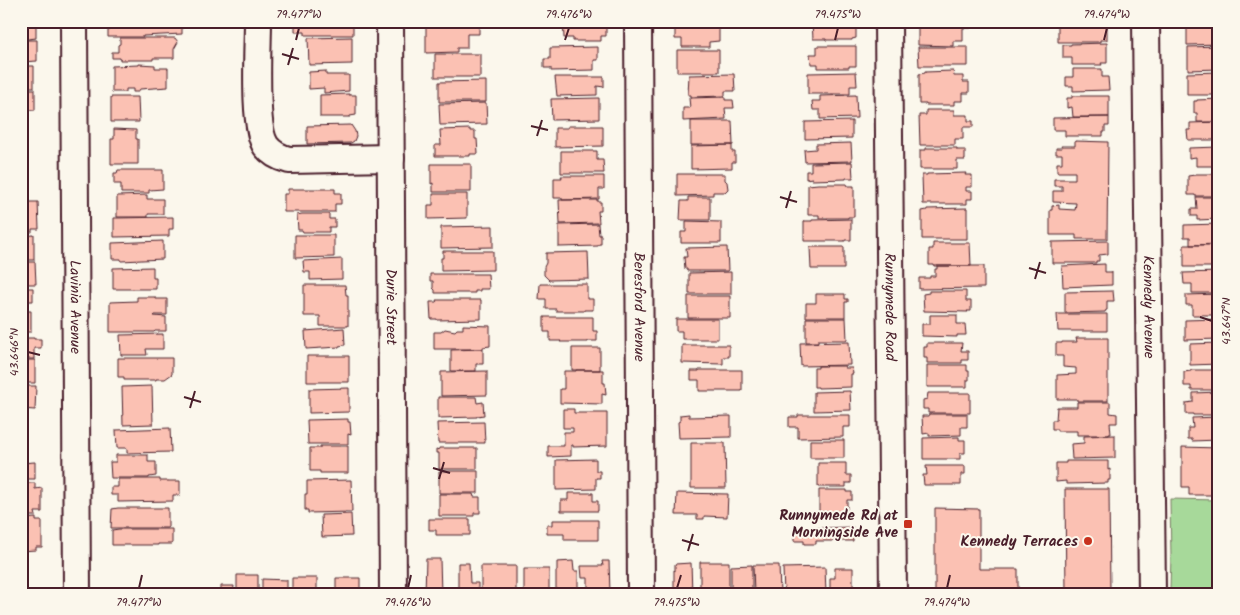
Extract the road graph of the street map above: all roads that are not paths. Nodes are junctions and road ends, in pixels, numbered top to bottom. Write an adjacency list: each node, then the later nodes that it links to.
1 (74, 21): 8 (street, Lavinia Avenue)
2 (258, 21): 7 (street)
3 (390, 21): 7 (street, Durie Street)
4 (638, 21): 10 (street, Beresford Avenue)
5 (888, 21): 11 (street, Runnymede Road)
6 (1146, 21): 12 (street, Kennedy Avenue)
7 (391, 158): 9 (street, Durie Street)
8 (78, 594)
9 (393, 594)
10 (641, 594)
11 (894, 594)
12 (1152, 594)

